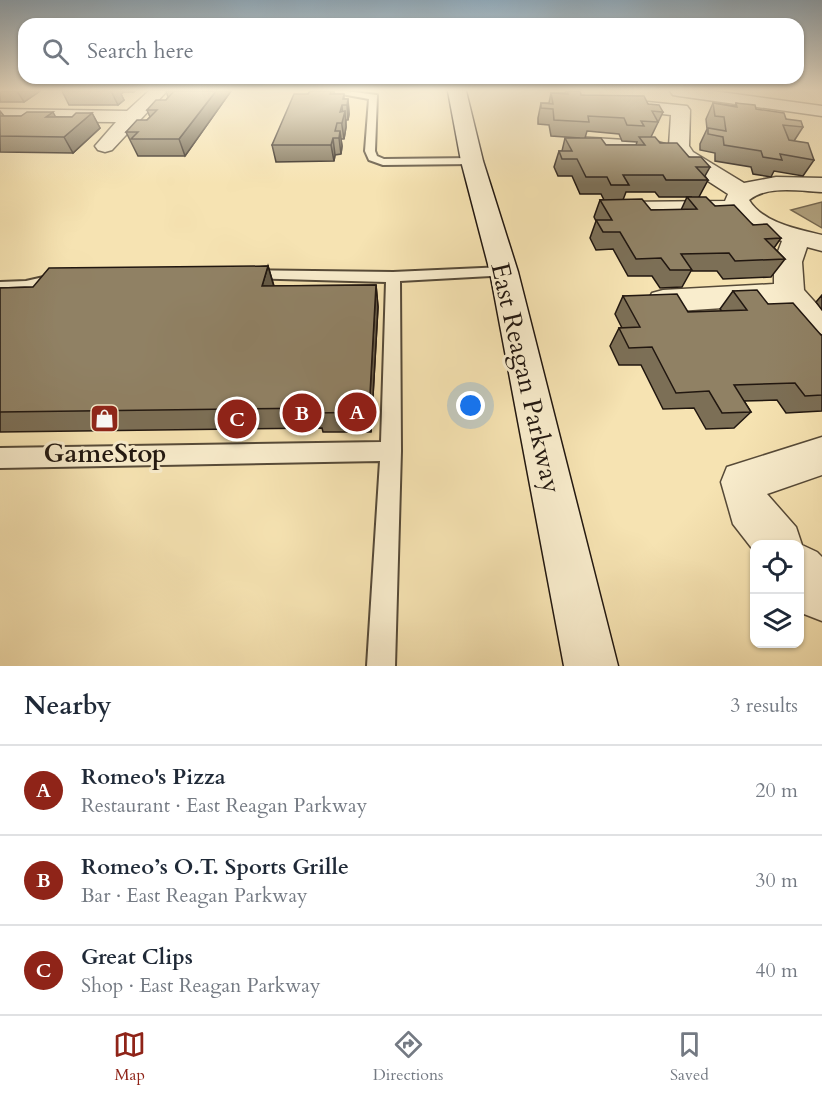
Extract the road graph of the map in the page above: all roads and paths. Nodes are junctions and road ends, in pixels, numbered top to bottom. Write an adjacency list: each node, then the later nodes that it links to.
1 (127, 122): 6 (street)
2 (372, 122): 8 (lane)
3 (464, 122): 8 (street, East Reagan Parkway)
4 (680, 122): 7 (street)
5 (576, 143): 7 (street)
6 (105, 146)
7 (681, 150): 11 (street)
8 (472, 161): 15 (street, East Reagan Parkway)
9 (812, 161): 10 (street)
10 (822, 183): 11 (street)
11 (740, 200): 12 (street); 13 (street)
12 (621, 209)
13 (809, 240): 19 (street)
14 (229, 272): 17 (lane)
15 (504, 272): 17 (lane); 29 (street, East Reagan Parkway)
16 (71, 276): 18 (lane)
17 (393, 277): 22 (lane)
18 (0, 287)
19 (789, 293): 20 (street); 21 (street)
20 (663, 301)
21 (822, 332)
22 (391, 451): 24 (lane); 28 (lane)
23 (822, 456): 25 (street)
24 (0, 458)
25 (776, 540)
26 (804, 574): 27 (street)
27 (822, 596)
28 (381, 666)
29 (591, 666)

